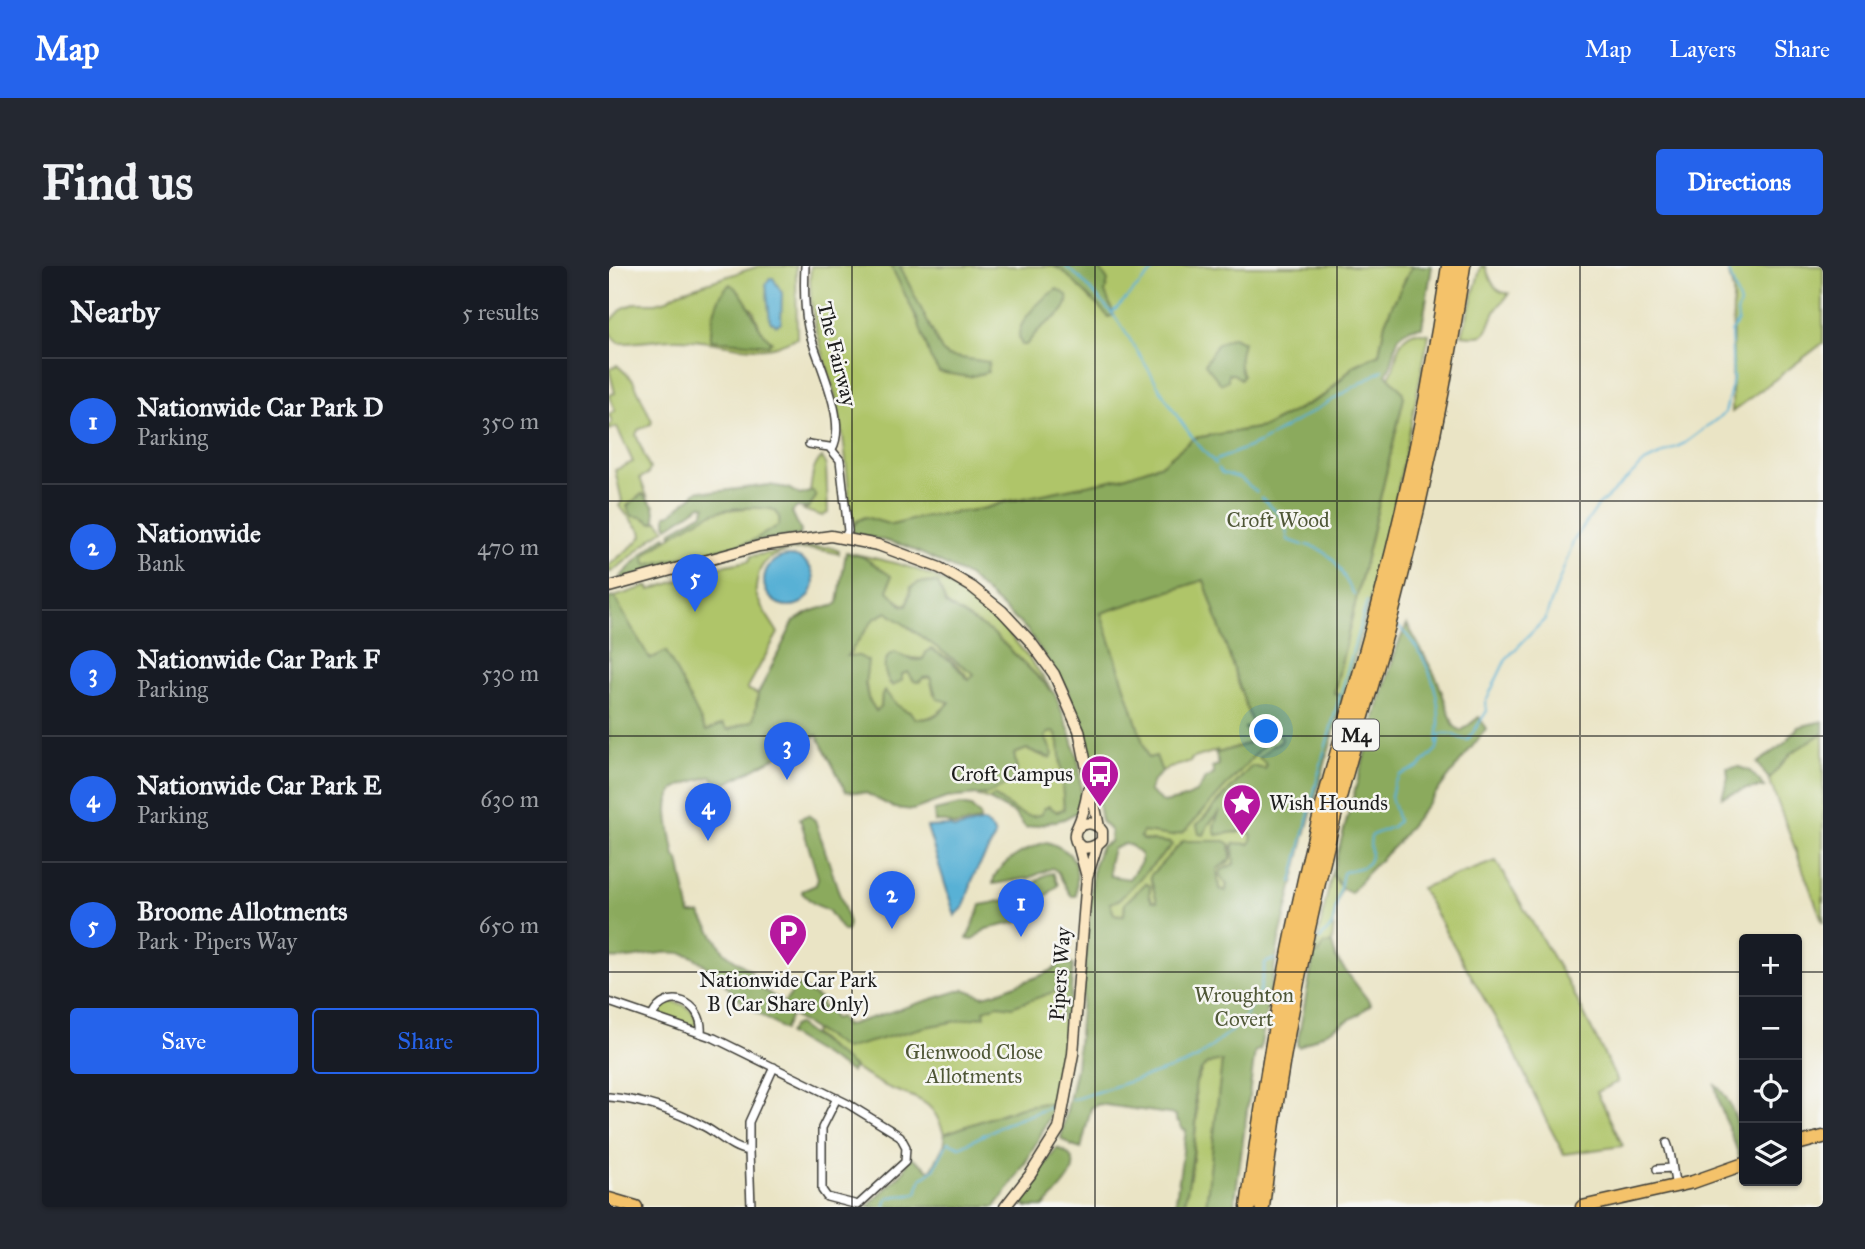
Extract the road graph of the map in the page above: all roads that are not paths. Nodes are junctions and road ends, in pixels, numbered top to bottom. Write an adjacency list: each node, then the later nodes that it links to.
1 (805, 266): 5 (street, The Fairway)
2 (1449, 266): 33 (highway, M4)
3 (1464, 266): 34 (highway, M4)
4 (809, 443): 5 (street)
5 (832, 449): 6 (street)
6 (844, 540): 7 (main road); 8 (main road)
7 (609, 587)
8 (1089, 787): 9 (main road); 10 (main road)
9 (1099, 827): 10 (main road); 12 (main road)
10 (1077, 828): 11 (main road)
11 (1078, 844): 12 (main road); 13 (main road, Pipers Way)
12 (1097, 845): 13 (main road, Pipers Way)
13 (1087, 877): 32 (main road, Pipers Way)
14 (609, 1002): 15 (street)
15 (652, 1016): 16 (street); 16 (street)
16 (701, 1033): 17 (street)
17 (774, 1067): 19 (street); 23 (street)
18 (609, 1097): 23 (street)
19 (837, 1098): 19 (street)
20 (1823, 1137): 22 (main road)
21 (1667, 1143): 25 (street)
22 (1802, 1143)
23 (749, 1150): 31 (street)
24 (1683, 1160): 25 (street)
25 (1673, 1166): 27 (street); 28 (street)
26 (1739, 1166): 28 (main road)
27 (1657, 1169)
28 (1676, 1186): 35 (main road)
29 (609, 1199): 30 (main road)
30 (636, 1207)
31 (751, 1207)
32 (1005, 1207)
33 (1248, 1207)
34 (1262, 1207)
35 (1582, 1207)

